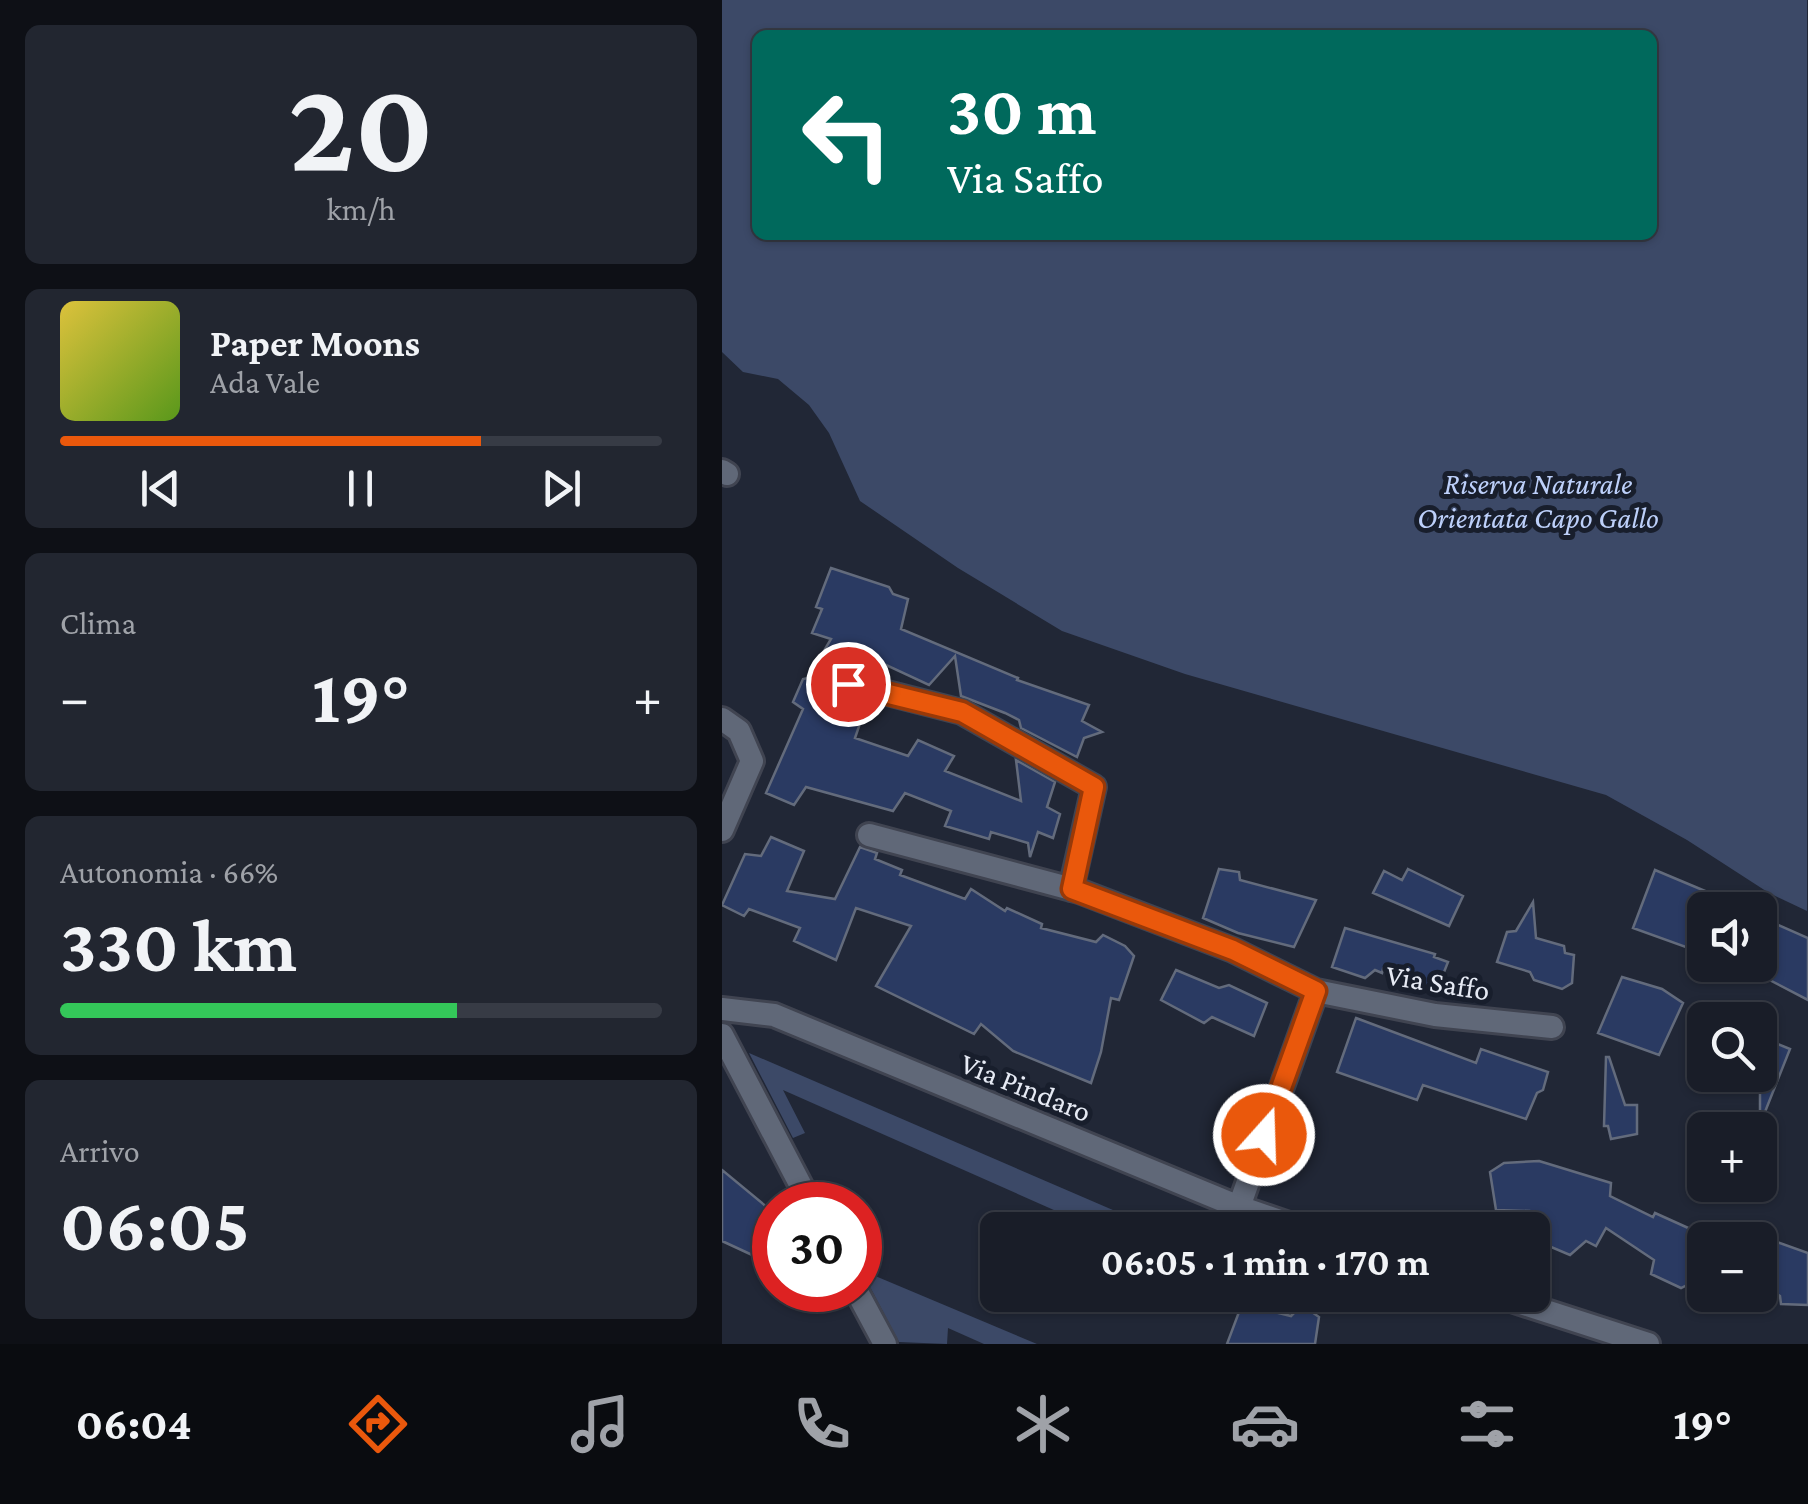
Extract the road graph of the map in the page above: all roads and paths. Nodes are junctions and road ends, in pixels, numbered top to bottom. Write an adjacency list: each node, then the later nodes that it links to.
1 (848, 684): 5 (street)
2 (722, 720): 3 (street)
3 (722, 830)
4 (868, 836): 5 (street, Via Saffo)
5 (1072, 889): 6 (street, Via Saffo)
6 (1316, 991): 8 (street, Via Saffo); 11 (street)
7 (722, 1009): 11 (street, Via Pindaro)
8 (1552, 1027)
9 (722, 1035): 10 (street)
10 (799, 1182)
11 (1239, 1207): 12 (street, Via Pindaro)
12 (1254, 1212)
13 (868, 1312): 15 (street)
14 (1549, 1312): 16 (street)
15 (885, 1344)
16 (1648, 1344)

